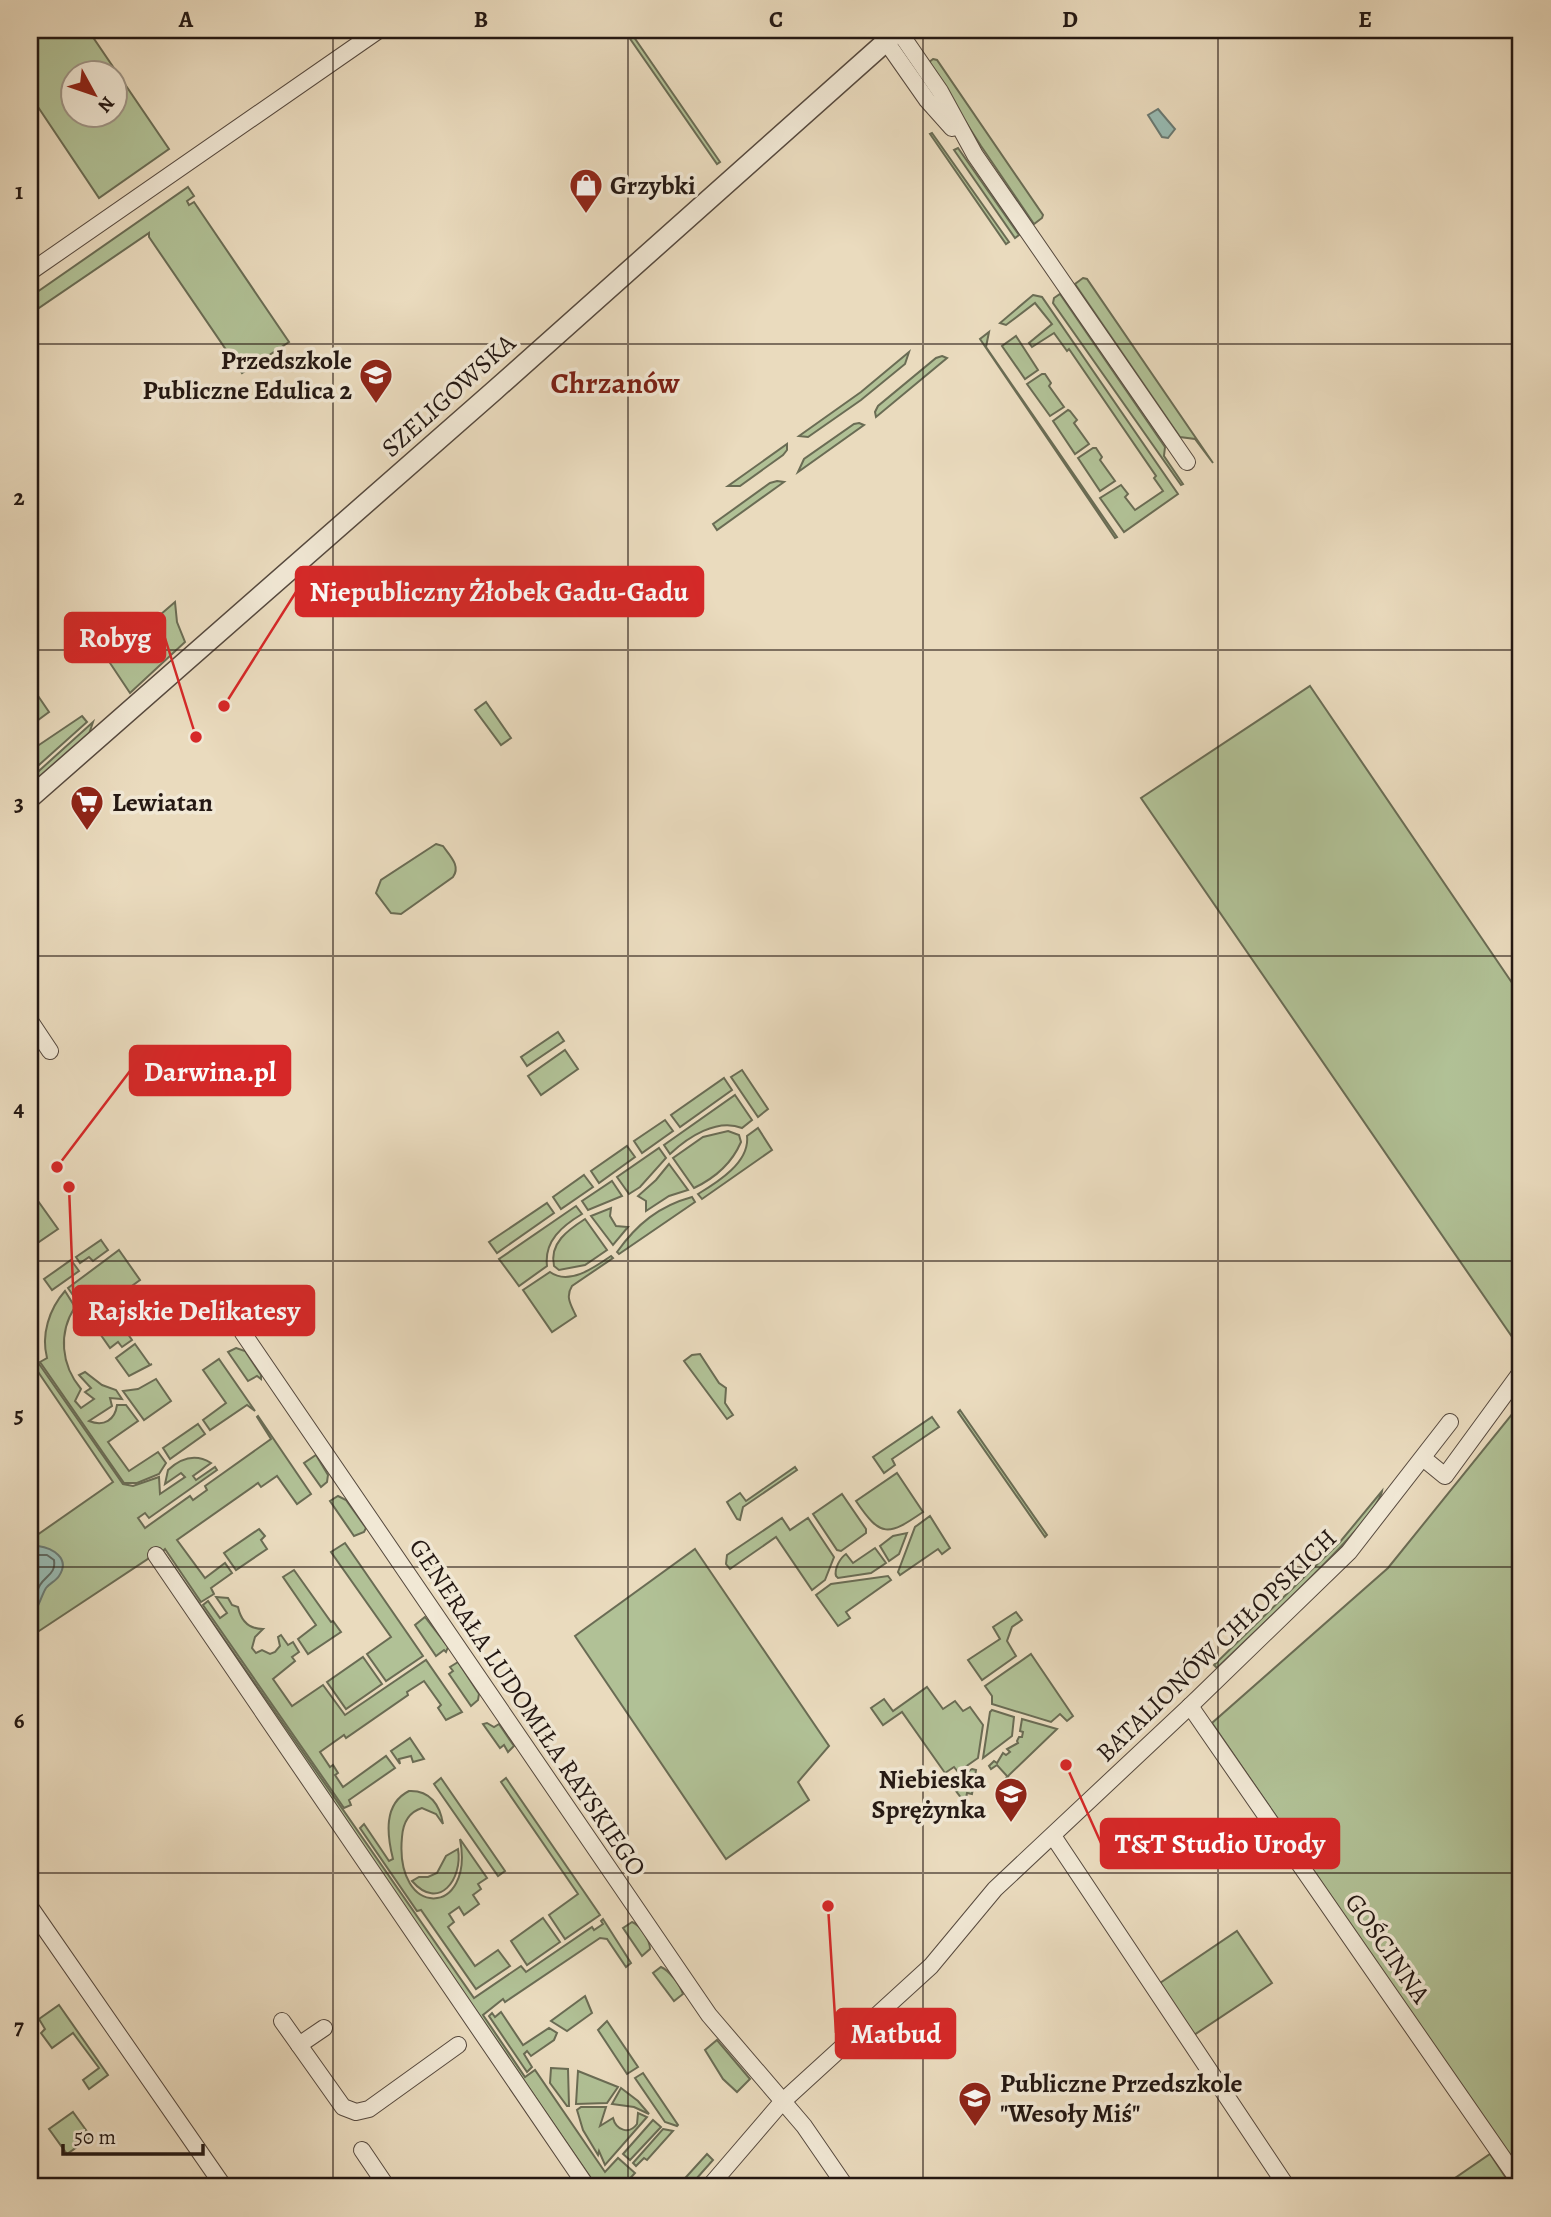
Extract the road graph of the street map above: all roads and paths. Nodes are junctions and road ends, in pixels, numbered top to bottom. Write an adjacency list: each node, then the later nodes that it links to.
1 (379, 30): 3 (street)
2 (892, 32): 4 (street); 5 (street, SZELIGOWSKA)
3 (30, 272)
4 (1187, 462)
5 (30, 798)
6 (30, 1021): 7 (street)
7 (50, 1051)
8 (243, 1333): 20 (street, GENERAŁA LUDOMIŁA RAYSKIEGO)
9 (1521, 1372): 11 (street)
10 (1450, 1422): 11 (street, BATALIONÓW CHŁOPSKICH)
11 (1423, 1458): 13 (street, BATALIONÓW CHŁOPSKICH)
12 (156, 1555): 25 (street)
13 (1190, 1706): 14 (street, BATALIONÓW CHŁOPSKICH); 22 (street, GOŚCINNA)
14 (1053, 1836): 20 (street, BATALIONÓW CHŁOPSKICH); 28 (street)
15 (30, 1907): 23 (street)
16 (282, 2021): 18 (street)
17 (324, 2028): 18 (street)
18 (299, 2045): 19 (street)
19 (458, 2045)
20 (782, 2102): 26 (street, BATALIONÓW CHŁOPSKICH); 27 (street, GENERAŁA LUDOMIŁA RAYSKIEGO)
21 (362, 2150): 24 (street)
22 (1521, 2184)
23 (224, 2187)
24 (387, 2187)
25 (587, 2187)
26 (709, 2187)
27 (846, 2187)
28 (1287, 2187)

